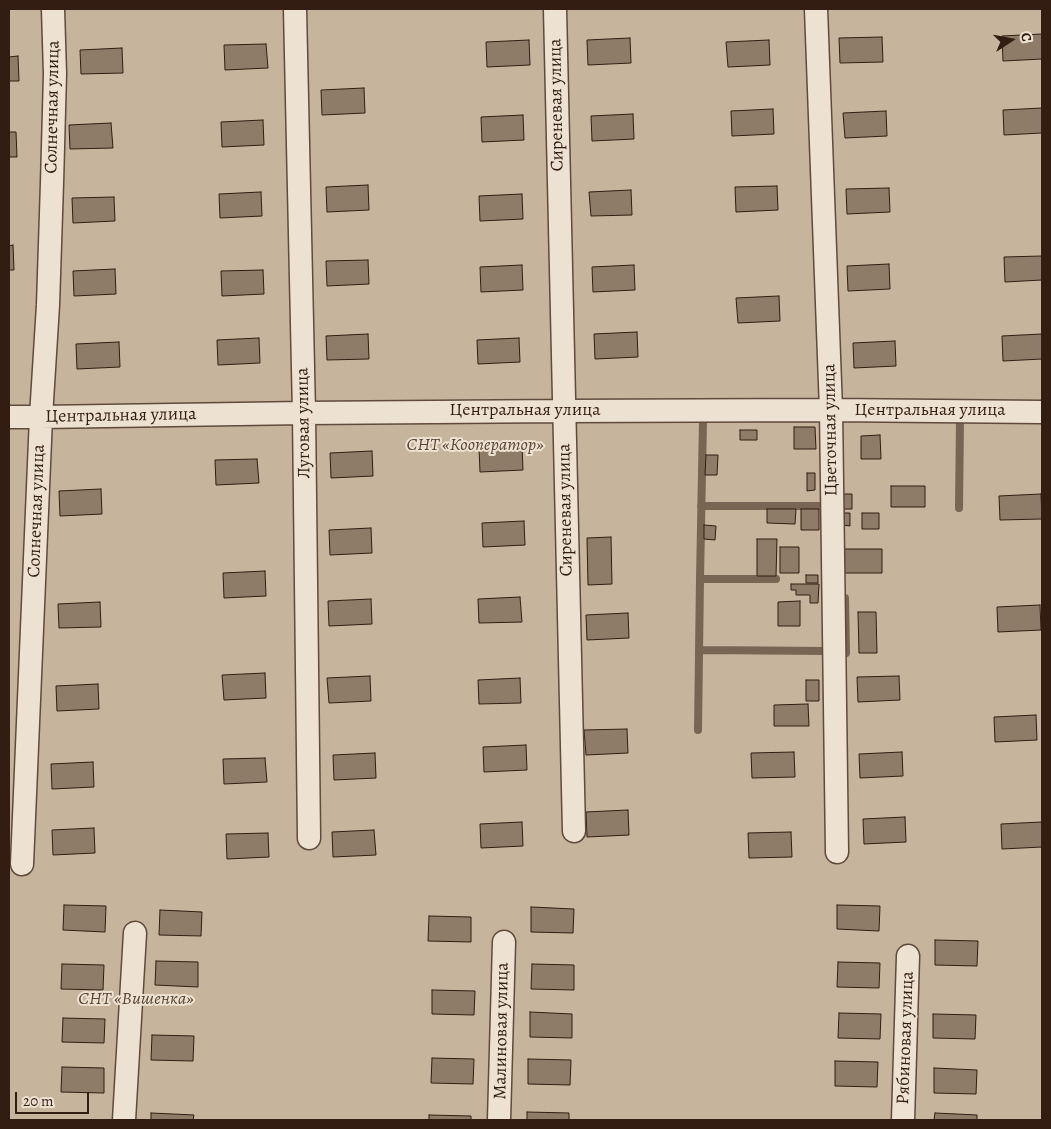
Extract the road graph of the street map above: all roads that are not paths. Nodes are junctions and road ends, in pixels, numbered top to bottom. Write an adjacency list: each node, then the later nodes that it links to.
1 (54, 9): 10 (street, Солнечная улица)
2 (295, 9): 8 (street, Луговая улица)
3 (555, 9): 6 (street, Сиреневая улица)
4 (816, 9): 5 (street, Цветочная улица)
5 (831, 410): 6 (street, Центральная улица); 7 (street, Центральная улица); 13 (street, Цветочная улица)
6 (564, 411): 8 (street, Центральная улица); 11 (street, Сиреневая улица)
7 (1042, 412)
8 (304, 413): 10 (street, Центральная улица); 12 (street, Луговая улица)
9 (9, 417): 10 (street, Центральная улица)
10 (41, 417): 14 (street, Солнечная улица)
11 (574, 831)
12 (309, 838)
13 (837, 852)
14 (22, 864)
15 (135, 933): 18 (street)
16 (504, 942): 19 (street, Малиновая улица)
17 (908, 956): 20 (street, Рябиновая улица)
18 (124, 1120)
19 (499, 1120)
20 (903, 1120)

